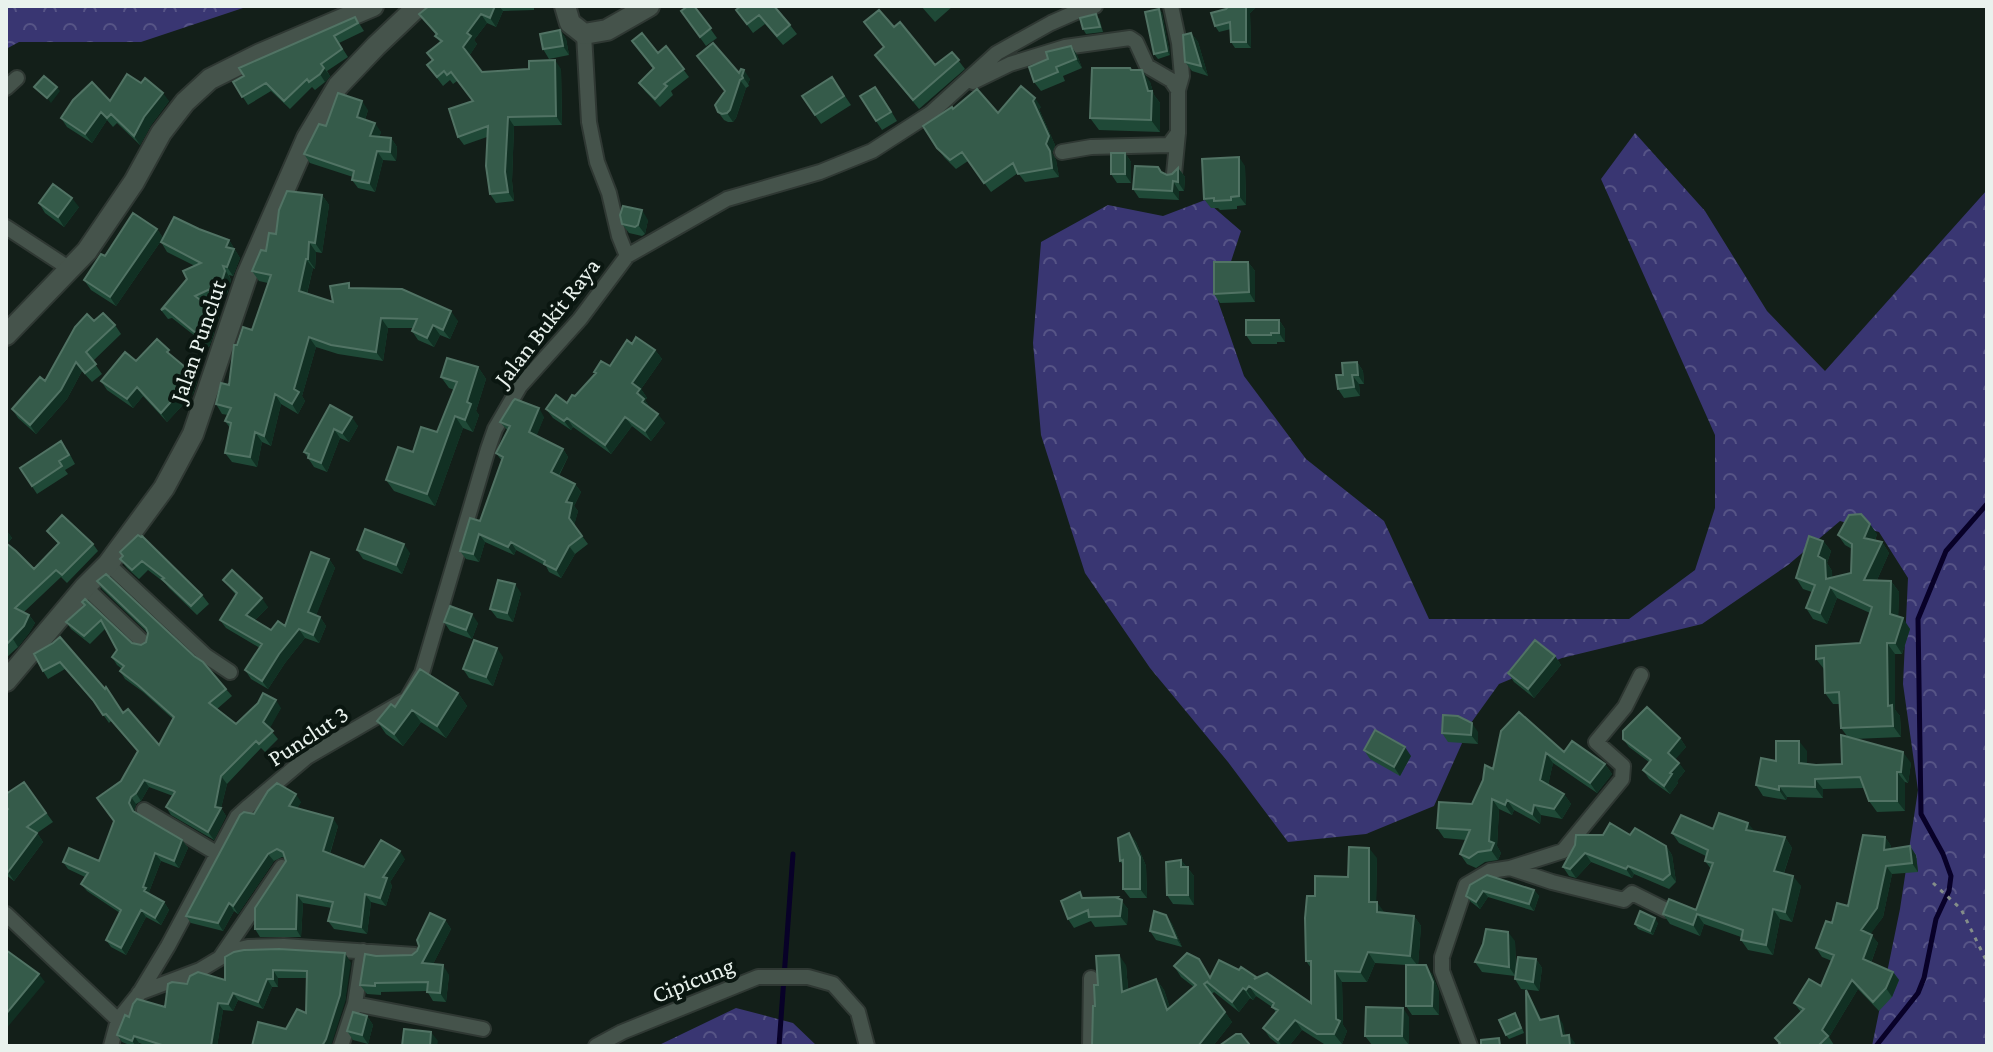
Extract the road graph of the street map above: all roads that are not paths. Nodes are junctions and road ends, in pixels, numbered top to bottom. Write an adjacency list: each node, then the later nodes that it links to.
1 (373, 6): 15 (main road)
2 (418, 6): 18 (main road, Jalan Punclut)
3 (565, 6): 7 (main road)
4 (649, 6): 7 (main road)
5 (1095, 6): 8 (street)
6 (1171, 6): 9 (street)
7 (584, 34): 14 (street, Jalan Bukit Raya)
8 (958, 89): 9 (street); 14 (street)
9 (1178, 90): 10 (street)
10 (1178, 133): 11 (street); 12 (street)
11 (1062, 152)
12 (1174, 174)
13 (6, 227): 15 (street)
14 (627, 256): 17 (street, Jalan Bukit Raya)
15 (70, 269): 16 (main road)
16 (6, 335)
17 (488, 449): 25 (street, Punclut 3)
18 (108, 564): 19 (main road, Jalan Punclut); 21 (street)
19 (85, 587): 20 (street); 23 (main road, Jalan Punclut)
20 (144, 643)
21 (230, 672)
22 (1641, 675): 27 (street)
23 (6, 681)
24 (144, 810): 25 (street)
25 (218, 854): 34 (street, Punclut 3)
26 (282, 867): 32 (street)
27 (1510, 868): 28 (street); 43 (street)
28 (1666, 910)
29 (6, 914): 36 (street)
30 (363, 951): 31 (street); 32 (street); 35 (street)
31 (415, 955)
32 (220, 958): 34 (street)
33 (1091, 978): 42 (street)
34 (139, 994): 36 (street, Punclut 3)
35 (355, 1004): 37 (street); 39 (street)
36 (118, 1020): 38 (street, Punclut 3)
37 (483, 1029)
38 (111, 1046)
39 (341, 1046)
40 (596, 1046): 41 (street, Cipicung)
41 (867, 1046)
42 (1090, 1046)
43 (1470, 1046)

